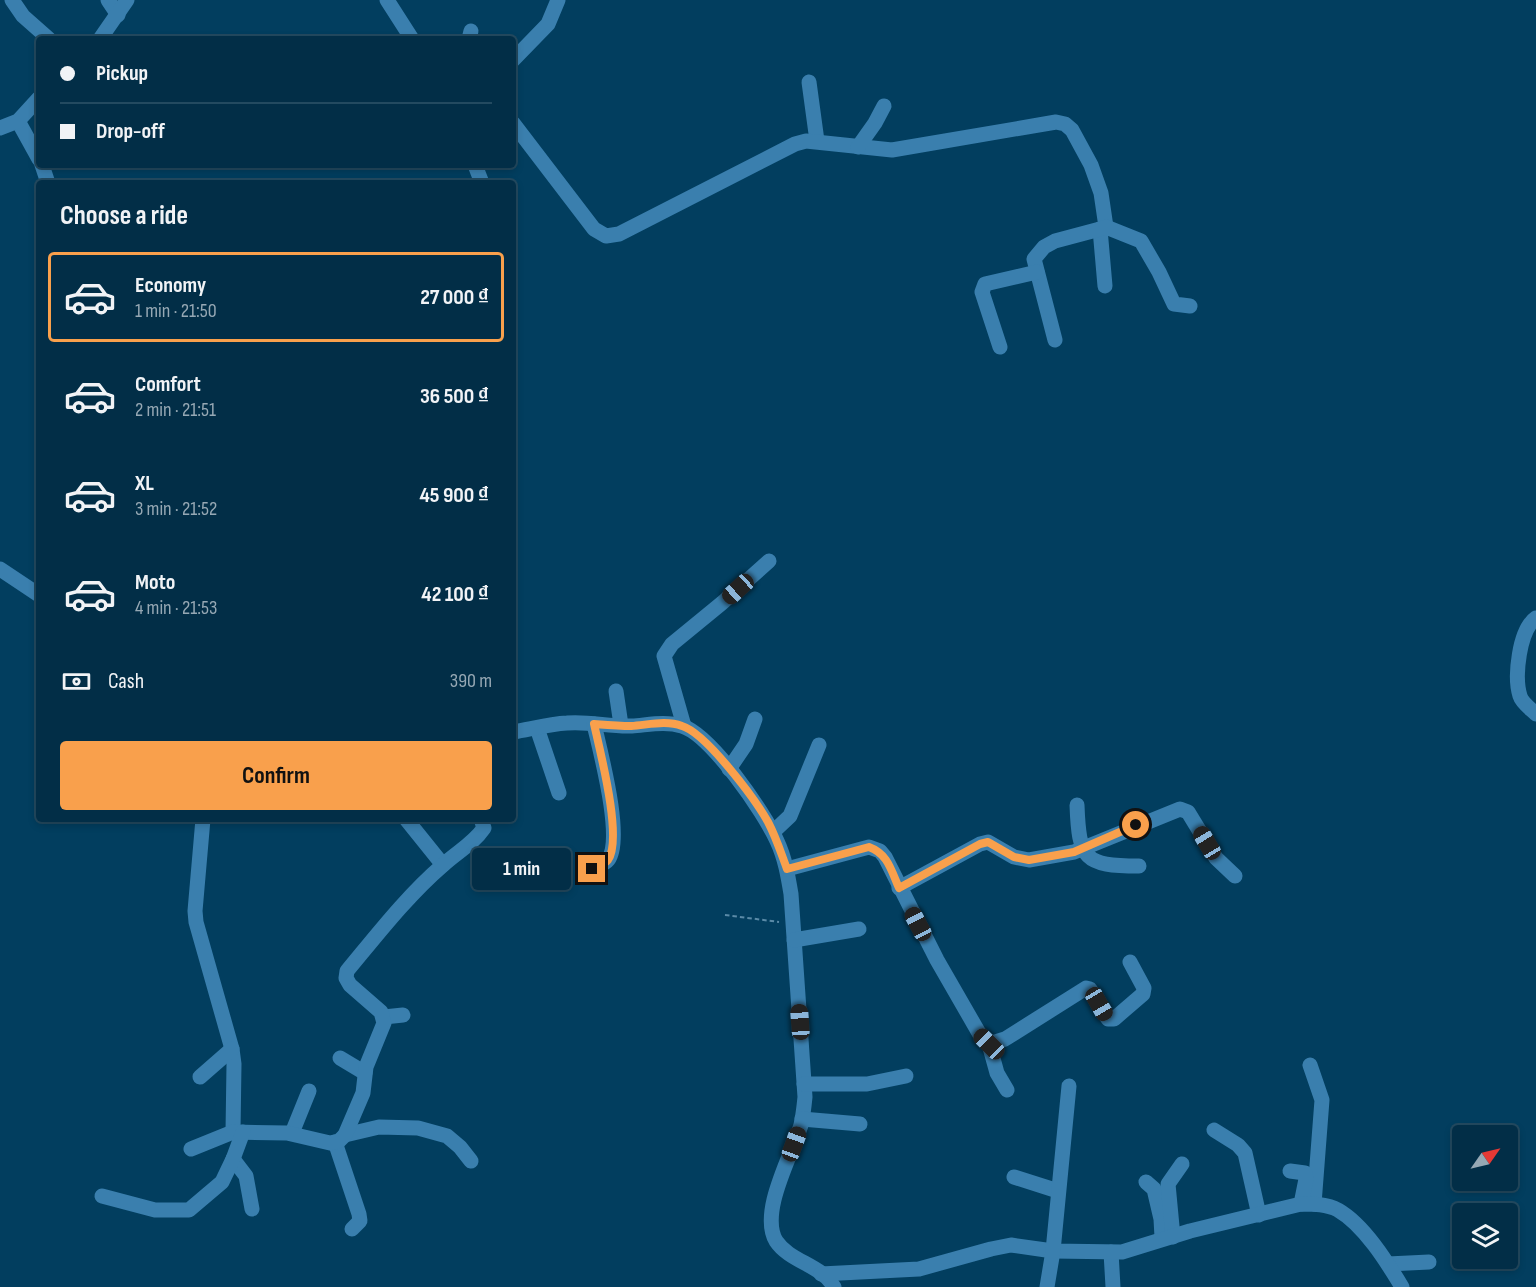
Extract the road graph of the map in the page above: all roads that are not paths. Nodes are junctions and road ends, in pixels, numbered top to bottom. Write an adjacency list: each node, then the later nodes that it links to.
1 (12, 0): 7 (street)
2 (108, 0): 6 (street)
3 (127, 0): 6 (street)
4 (387, 0): 9 (street)
5 (556, 2): 10 (street)
6 (118, 15): 8 (street)
7 (46, 36)
8 (102, 36)
9 (410, 36)
10 (516, 57)
11 (809, 82): 17 (street)
12 (36, 101): 14 (street)
13 (884, 106): 18 (street)
14 (18, 121): 16 (street); 19 (street)
15 (516, 127): 17 (street)
16 (0, 128)
17 (817, 141): 18 (street)
18 (858, 147): 20 (street)
19 (36, 154)
20 (1103, 228): 21 (street); 22 (street); 23 (street)
21 (1037, 272): 24 (street); 25 (street)
22 (1105, 286)
23 (1190, 306)
24 (1056, 340)
25 (999, 347)
26 (769, 561): 35 (street)
27 (0, 569): 28 (street)
28 (36, 593)
29 (1536, 618): 31 (street)
30 (616, 691): 34 (street)
31 (1536, 714)
32 (756, 719): 39 (street)
33 (594, 724): 34 (street); 36 (street); 49 (street)
34 (621, 725): 35 (street)
35 (684, 726): 39 (street)
36 (537, 728): 37 (street); 40 (street)
37 (516, 732)
38 (819, 745): 45 (street)
39 (729, 769): 45 (street)
40 (559, 793)
41 (1077, 805): 46 (street)
42 (203, 822): 59 (street)
43 (408, 822): 47 (street)
44 (482, 822): 47 (street)
45 (773, 832): 50 (street)
46 (1083, 849): 48 (street); 51 (street); 52 (street)
47 (443, 865): 57 (street)
48 (1139, 866)
49 (592, 869)
50 (787, 869): 52 (street); 54 (street)
51 (1235, 876)
52 (899, 888): 58 (street)
53 (859, 929): 54 (street)
54 (794, 940): 65 (street)
55 (1130, 962): 58 (street)
56 (403, 1015): 57 (street)
57 (384, 1017): 62 (street)
58 (989, 1044): 67 (street)
59 (232, 1049): 64 (street); 72 (street)
60 (340, 1058): 62 (street)
61 (1310, 1065): 84 (street)
62 (365, 1073): 74 (street)
63 (906, 1076): 65 (street)
64 (200, 1077)
65 (804, 1084): 69 (street)
66 (1069, 1086): 82 (street)
67 (1007, 1090)
68 (309, 1091): 73 (street)
69 (802, 1119): 70 (street); 93 (street)
70 (860, 1124)
71 (1214, 1130): 86 (street)
72 (238, 1132): 73 (street); 75 (street); 76 (street)
73 (292, 1133): 74 (street)
74 (340, 1138): 77 (street); 87 (street)
75 (190, 1149)
76 (233, 1159): 83 (street); 85 (street)
77 (471, 1161)
78 (1182, 1164): 88 (street)
79 (1290, 1171): 84 (street)
80 (1014, 1177): 82 (street)
81 (1146, 1182): 88 (street)
82 (1058, 1191): 89 (street)
83 (102, 1196)
84 (1307, 1204): 86 (street); 92 (street)
85 (252, 1209)
86 (1259, 1215): 88 (street)
87 (352, 1229)
88 (1168, 1238): 90 (street)
89 (1053, 1251): 90 (street); 93 (street); 95 (street)
90 (1111, 1252): 96 (street)
91 (1429, 1262): 92 (street)
92 (1388, 1264): 97 (street)
93 (821, 1274): 94 (street)
94 (834, 1287)
95 (1047, 1287)
96 (1113, 1287)
97 (1402, 1287)

